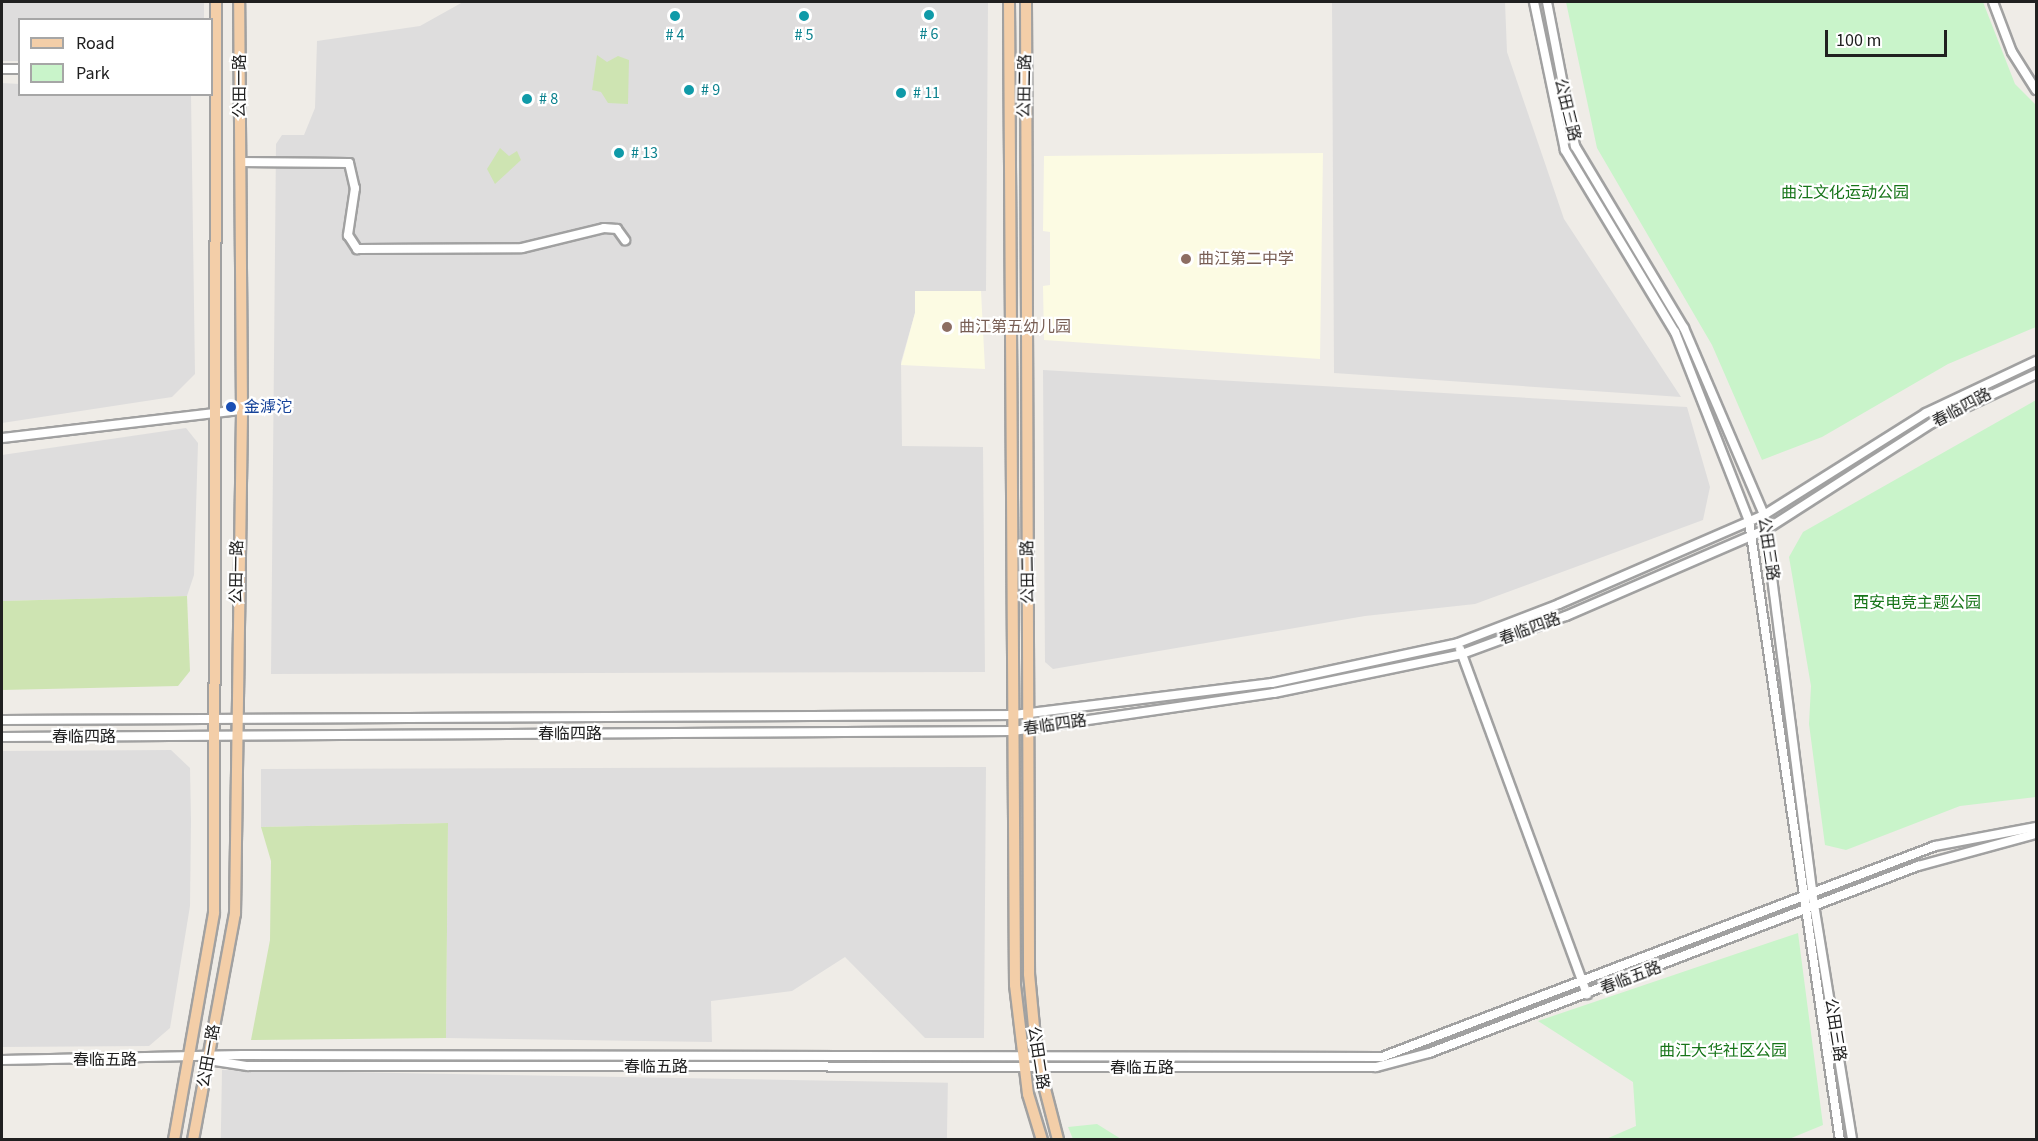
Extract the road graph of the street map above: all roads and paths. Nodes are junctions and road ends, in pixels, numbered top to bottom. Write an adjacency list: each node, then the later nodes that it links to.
1 (216, 2): 10 (main road, 公田一路)
2 (239, 2): 12 (main road, 公田一路)
3 (1009, 2): 26 (main road, 公田二路)
4 (1026, 2): 25 (main road, 公田二路)
5 (1534, 2): 20 (street, 公田三路)
6 (1547, 2): 19 (street, 公田三路)
7 (1993, 2): 11 (street)
8 (2, 69): 9 (street)
9 (18, 69)
10 (214, 69): 17 (main road, 公田一路)
11 (2037, 90)
12 (240, 162): 13 (street); 16 (main road, 公田一路)
13 (625, 240)
14 (2037, 361): 19 (street, 春临四路)
15 (2037, 374): 21 (street, 春临四路)
16 (242, 410): 17 (street); 28 (main road, 公田一路)
17 (217, 412): 18 (street); 27 (main road, 公田一路)
18 (2, 438)
19 (1764, 515): 20 (street, 春临四路); 21 (street, 公田三路)
20 (1749, 521): 22 (street, 公田三路); 23 (street, 春临四路)
21 (1767, 529): 22 (street, 春临四路); 37 (street, 公田三路)
22 (1752, 536): 24 (street, 春临四路); 38 (street, 公田三路)
23 (1458, 643): 24 (street); 25 (street, 春临四路)
24 (1462, 654): 30 (street, 春临四路); 41 (street)
25 (1029, 713): 26 (street, 春临四路); 30 (main road, 公田二路)
26 (1014, 715): 28 (street, 春临四路); 31 (main road, 公田二路)
27 (213, 718): 28 (street, 春临四路); 29 (street, 春临四路); 34 (main road, 公田一路)
28 (234, 718): 32 (main road, 公田一路)
29 (2, 720)
30 (1029, 730): 31 (street, 春临四路); 47 (main road, 公田二路)
31 (1013, 731): 32 (street, 春临四路); 46 (main road, 公田二路)
32 (234, 735): 34 (street, 春临四路); 44 (main road, 公田一路)
33 (2, 737): 34 (street, 春临四路)
34 (213, 737): 43 (main road, 公田一路)
35 (2037, 827): 37 (street, 春临五路)
36 (2037, 834): 39 (street, 春临五路)
37 (1812, 892): 38 (street, 春临五路); 39 (street, 公田三路)
38 (1803, 896): 40 (street, 公田三路); 41 (street, 春临五路)
39 (1815, 907): 40 (street, 春临五路); 53 (street, 公田三路)
40 (1806, 910): 42 (street, 春临五路); 52 (street, 公田三路)
41 (1583, 983): 42 (street); 47 (street, 春临五路)
42 (1587, 994): 47 (street, 春临五路)
43 (189, 1059): 44 (street, 春临五路); 45 (street, 春临五路); 48 (main road, 公田一路)
44 (208, 1059): 46 (street, 春临五路); 49 (main road, 公田一路)
45 (2, 1060)
46 (1024, 1063): 47 (street, 春临五路); 50 (main road, 公田二路)
47 (1038, 1063): 51 (main road, 公田二路)
48 (174, 1140)
49 (194, 1140)
50 (1042, 1140)
51 (1058, 1140)
52 (1840, 1140)
53 (1852, 1140)

